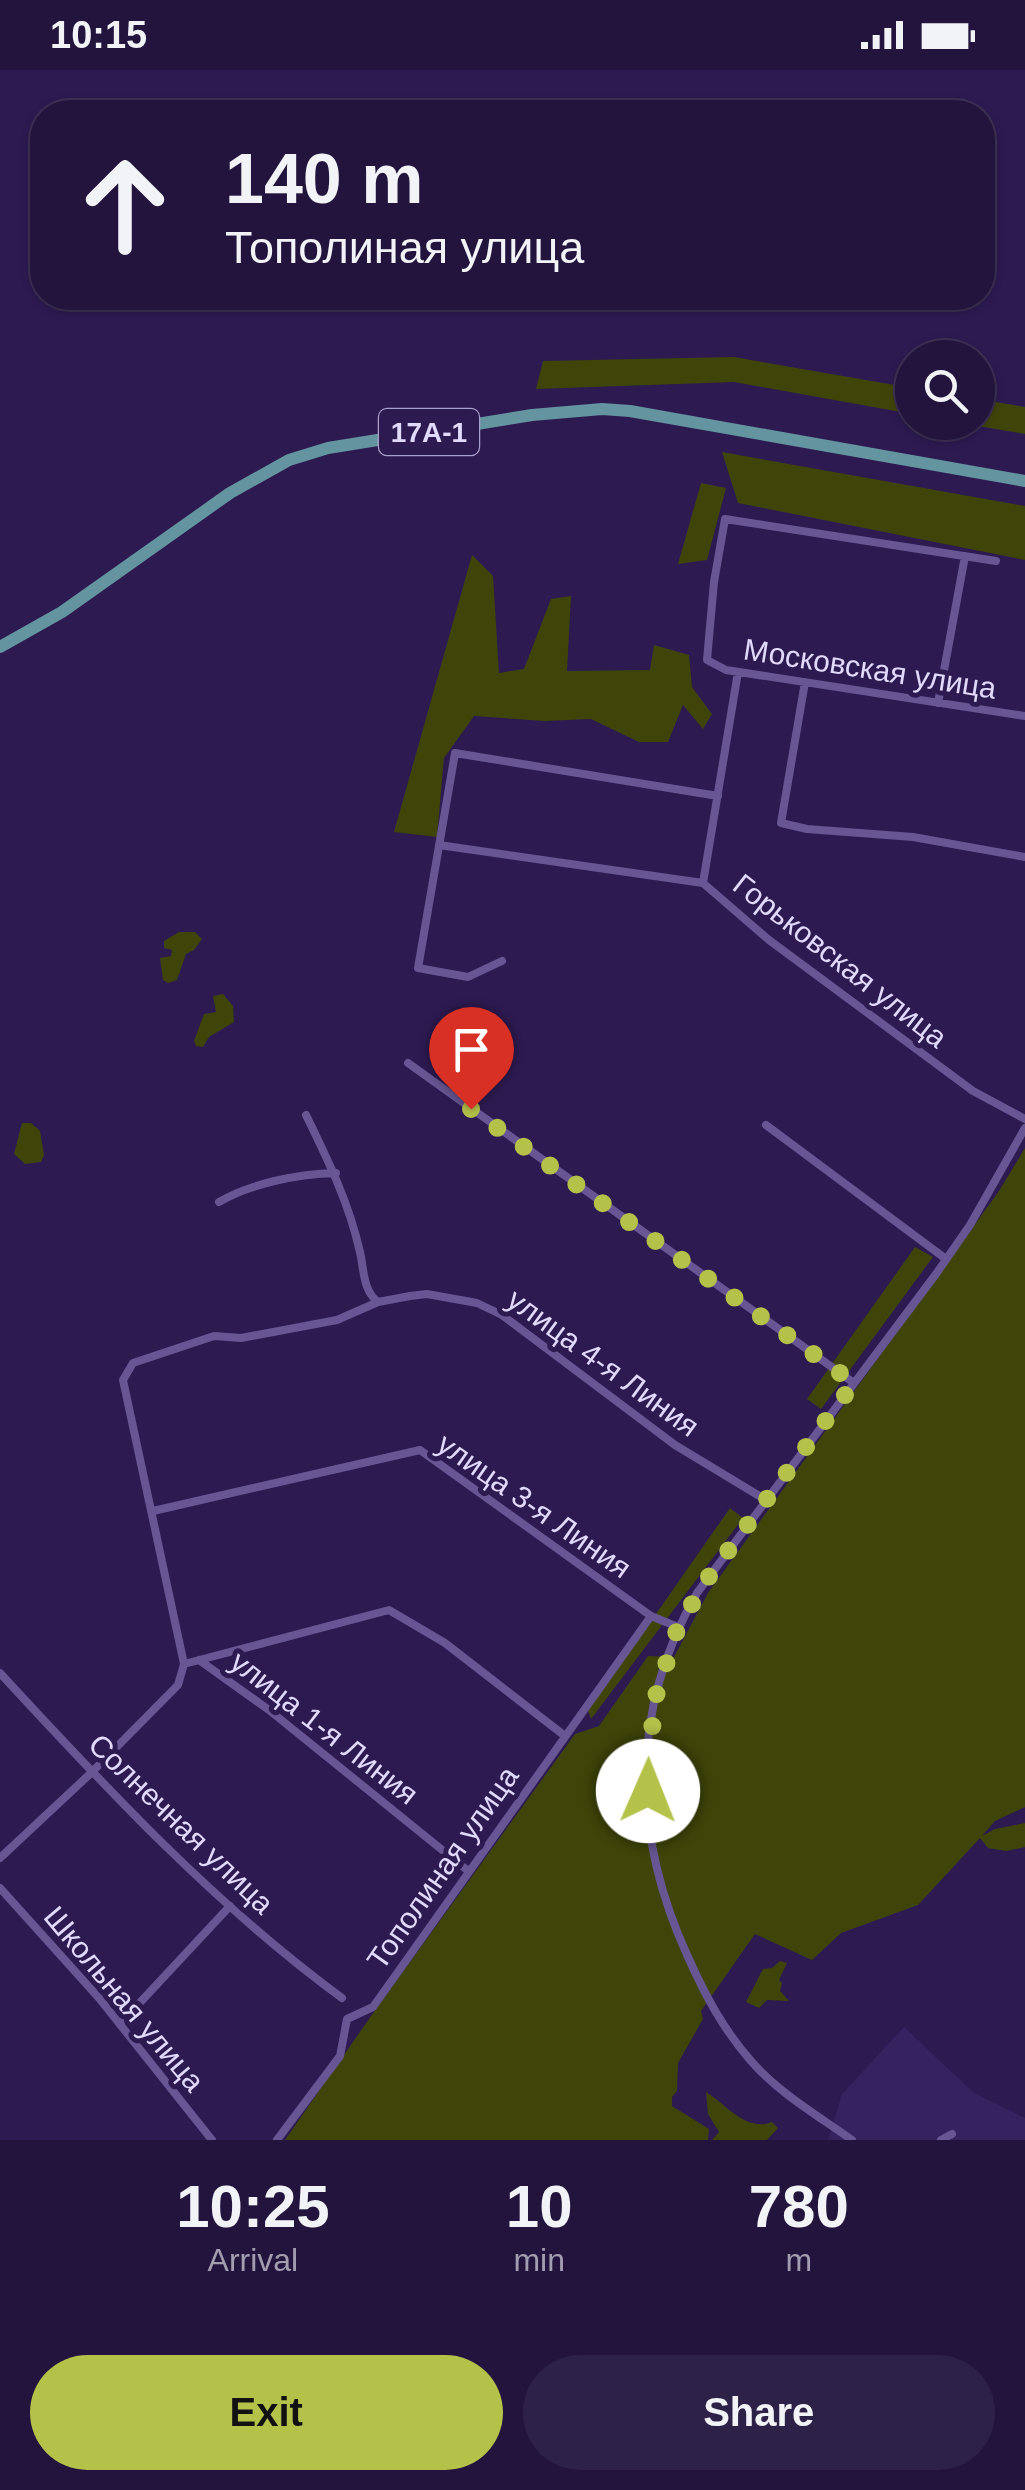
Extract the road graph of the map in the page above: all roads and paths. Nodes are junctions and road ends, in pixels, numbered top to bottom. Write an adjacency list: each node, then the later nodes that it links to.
1 (1025, 481): 4 (main road, 17А-1)
2 (965, 556): 3 (street, Московская улица); 5 (street, Московская улица); 7 (street)
3 (996, 561)
4 (0, 647)
5 (738, 672): 6 (street, Московская улица); 9 (street)
6 (805, 682): 7 (street, Московская улица); 11 (street)
7 (938, 703): 8 (street, Московская улица)
8 (1025, 716)
9 (718, 796): 10 (street); 12 (street)
10 (438, 845): 12 (street, Горьковская улица); 13 (street)
11 (1025, 857)
12 (703, 883): 16 (street, Горьковская улица)
13 (502, 961)
14 (408, 1063): 23 (street)
15 (306, 1115): 19 (street)
16 (1025, 1118)
17 (766, 1125): 21 (street)
18 (1025, 1128): 21 (street)
19 (336, 1173): 20 (street); 22 (street)
20 (219, 1202)
21 (946, 1259): 23 (street)
22 (378, 1302): 24 (street, улица 4-я Линия); 25 (street, улица 4-я Линия)
23 (854, 1383): 24 (street)
24 (766, 1500): 27 (street)
25 (153, 1511): 26 (street, улица 3-я Линия); 29 (street)
26 (651, 1616): 27 (street, улица 3-я Линия); 31 (street, Тополиная улица)
27 (678, 1627): 40 (street)
28 (199, 1660): 29 (street); 31 (street); 34 (street, улица 1-я Линия)
29 (184, 1664): 32 (street)
30 (0, 1672): 32 (street, Солнечная улица)
31 (565, 1736): 34 (street, Тополиная улица)
32 (92, 1772): 33 (street); 36 (street, Солнечная улица)
33 (0, 1858)
34 (467, 1870): 42 (street, Тополиная улица)
35 (0, 1888): 38 (street, Школьная улица)
36 (230, 1906): 37 (street, Солнечная улица); 38 (street)
37 (342, 1998)
38 (120, 2024): 41 (street, Школьная улица)
39 (952, 2134): 43 (street)
40 (850, 2139)
41 (212, 2140)
42 (277, 2140)
43 (942, 2140)

